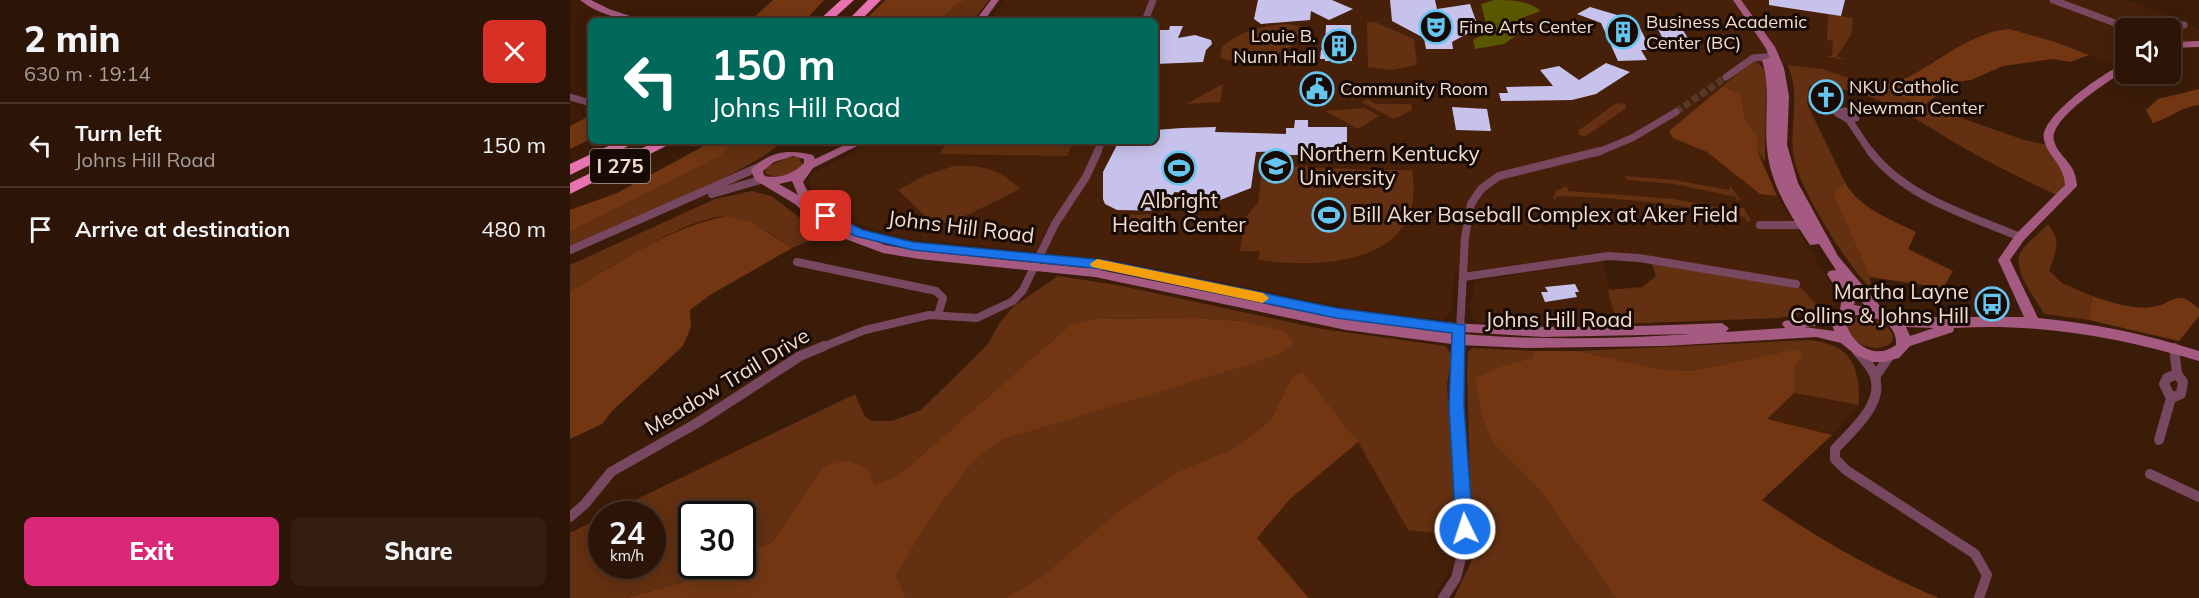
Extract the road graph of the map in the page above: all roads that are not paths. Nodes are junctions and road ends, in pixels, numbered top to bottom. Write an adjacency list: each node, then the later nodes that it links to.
1 (584, 0): 9 (main road)
2 (848, 0): 10 (highway)
3 (875, 0): 11 (highway)
4 (995, 0): 12 (main road)
5 (1153, 0): 13 (street)
6 (1727, 0): 17 (main road)
7 (1737, 0): 17 (main road)
8 (2053, 0): 14 (street)
9 (630, 18)
10 (827, 18)
11 (856, 18)
12 (981, 18)
13 (1146, 18)
14 (2184, 25)
15 (2199, 44): 16 (main road)
16 (2181, 45)
17 (1770, 56): 19 (street); 35 (main road); 45 (main road)
18 (2115, 74): 36 (main road)
19 (1726, 76)
20 (570, 97): 21 (street)
21 (588, 102)
22 (1676, 112): 41 (street)
23 (1850, 120): 36 (street)
24 (625, 144): 31 (highway, I 275)
25 (663, 144): 33 (highway, I 275)
26 (841, 144): 29 (main road)
27 (848, 144): 29 (main road)
28 (1101, 144): 39 (street, Meadow Trail Drive)
29 (803, 154): 30 (main road); 30 (main road); 32 (main road); 39 (main road, Johns Hill Road)
30 (765, 163): 32 (main road); 37 (street)
31 (570, 170)
32 (763, 180): 38 (street); 39 (main road, Johns Hill Road)
33 (570, 189)
34 (1760, 225): 35 (street)
35 (1803, 225): 43 (main road)
36 (2019, 237): 47 (main road)
37 (570, 250)
38 (570, 256)
39 (1037, 261): 44 (street, Meadow Trail Drive); 48 (main road, Johns Hill Road)
40 (797, 262): 44 (street)
41 (1463, 277): 42 (street); 48 (street)
42 (1796, 284)
43 (1842, 314): 45 (main road, Johns Hill Road); 48 (main road, Johns Hill Road); 49 (main road)
44 (938, 315): 61 (street, Meadow Trail Drive)
45 (1883, 316): 46 (main road); 50 (main road)
46 (1966, 322): 47 (main road); 50 (main road)
47 (2032, 322): 51 (main road)
48 (1460, 334): 49 (main road, Johns Hill Road); 62 (street)
49 (1842, 338): 52 (main road)
50 (1904, 343): 53 (main road)
51 (2174, 348): 54 (main road); 55 (street)
52 (1857, 351): 53 (main road); 56 (street)
53 (1890, 355): 56 (street)
54 (2199, 356)
55 (2177, 374): 57 (street); 57 (street)
56 (1875, 377): 63 (street)
57 (2171, 398): 58 (street)
58 (2158, 440)
59 (2150, 474): 60 (street)
60 (2199, 497)
61 (570, 517)
62 (1443, 598)
63 (1979, 598)

